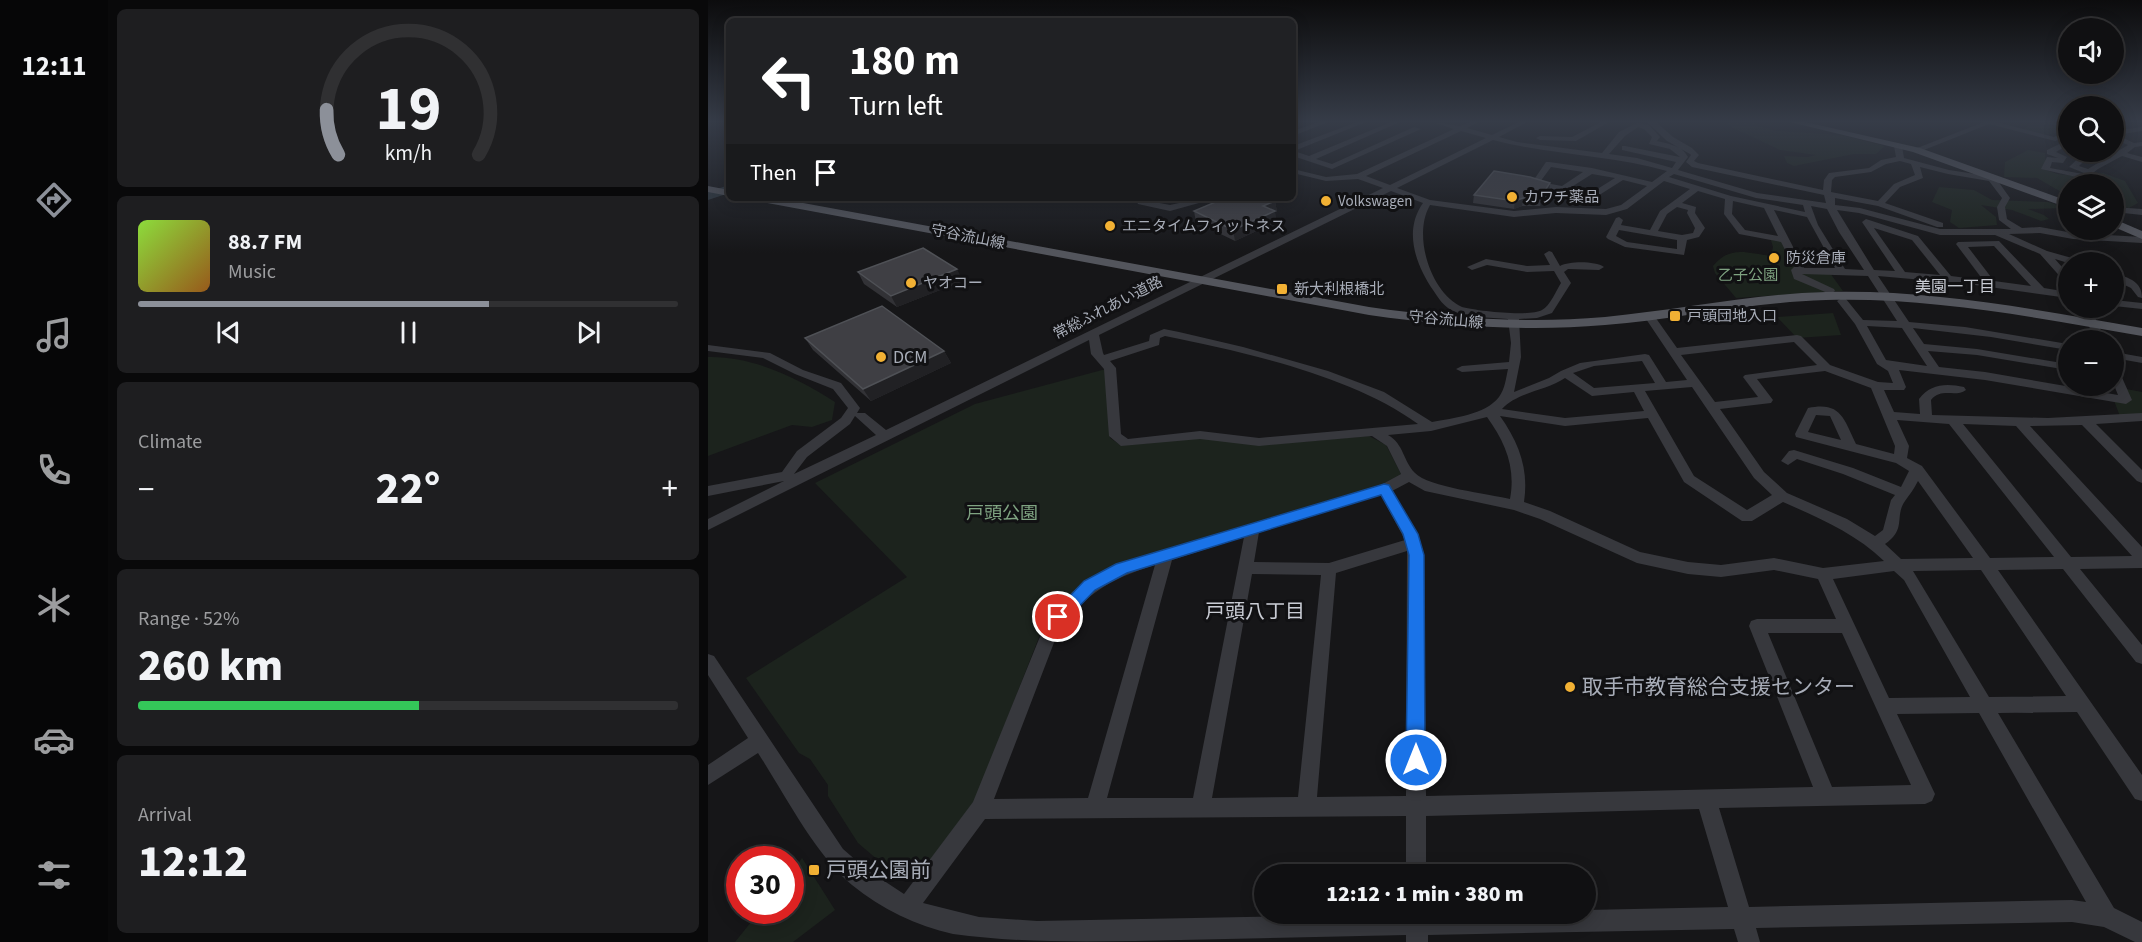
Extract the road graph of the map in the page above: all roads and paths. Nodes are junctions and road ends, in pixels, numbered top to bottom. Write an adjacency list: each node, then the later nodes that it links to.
1 (1379, 166): 19 (street)
2 (1435, 166): 24 (street, 常総ふれあい道路)
3 (1548, 166): 25 (street)
4 (1563, 166): 15 (street)
5 (1659, 166): 16 (street)
6 (1677, 166): 16 (street)
7 (1699, 166): 29 (street)
8 (1878, 166): 29 (street)
9 (1916, 166): 41 (street)
10 (1923, 166): 22 (street)
11 (1958, 166): 22 (main road)
12 (2047, 166): 17 (street)
13 (2074, 166): 17 (street)
14 (2100, 166): 17 (street)
15 (1592, 170): 20 (street); 25 (street)
16 (1674, 170): 21 (street); 40 (street)
17 (2090, 171)
18 (1296, 174): 19 (street)
19 (1359, 176): 24 (street)
20 (1623, 177): 23 (street); 30 (street)
21 (1663, 178): 23 (street); 26 (street)
22 (1992, 179): 32 (main road); 51 (street)
23 (1652, 185): 46 (street)
24 (1390, 188): 37 (street); 75 (street, 常総ふれあい道路)
25 (1562, 188): 30 (street)
26 (1697, 188): 31 (street); 39 (street)
27 (708, 189): 28 (main road)
28 (726, 192)
29 (1829, 194): 41 (street); 42 (street)
30 (1553, 195): 45 (street)
31 (1729, 198): 43 (street); 59 (street)
32 (2058, 200)
33 (774, 201): 75 (main road, 守谷流山線)
34 (1140, 201): 38 (street)
35 (1160, 201): 38 (street)
36 (1200, 201): 38 (street)
37 (1428, 202): 45 (street); 87 (street)
38 (1153, 204)
39 (1676, 204): 54 (street); 57 (street)
40 (1807, 204): 42 (street); 48 (street)
41 (1880, 204): 52 (street)
42 (1831, 207): 52 (street); 71 (street)
43 (1768, 208): 48 (street); 59 (street)
44 (2124, 211): 47 (street)
45 (1543, 212): 46 (street)
46 (1612, 212): 49 (street)
47 (2142, 212)
48 (1808, 215): 70 (street)
49 (1616, 227): 54 (street); 57 (street)
50 (2124, 227): 56 (main road)
51 (2020, 230): 53 (street); 55 (street)
52 (1956, 232): 53 (street)
53 (1996, 232): 61 (street)
54 (1653, 233): 57 (street)
55 (2058, 233)
56 (2142, 235)
57 (1682, 238)
58 (2124, 238): 60 (street)
59 (1785, 240): 67 (street)
60 (2142, 240)
61 (2043, 252): 63 (street); 68 (street)
62 (1549, 254): 69 (street)
63 (2058, 257)
64 (1472, 267): 65 (street)
65 (1518, 267): 69 (street); 74 (street)
66 (1599, 267): 69 (street)
67 (1799, 268): 70 (street); 81 (street)
68 (2058, 268)
69 (1558, 269): 87 (street)
70 (1841, 271): 71 (street)
71 (1871, 271): 72 (street); 82 (street)
72 (1901, 273): 73 (street); 73 (street)
73 (1947, 277): 77 (street)
74 (1512, 279)
75 (1201, 280): 87 (main road, 守谷流山線); 93 (street, 常総ふれあい道路)
76 (2124, 281): 80 (street)
77 (1990, 282): 78 (street); 78 (street)
78 (2040, 290): 79 (street)
79 (2058, 293)
80 (2142, 295)
81 (1835, 296): 82 (main road, 守谷流山線); 85 (main road, 守谷流山線); 88 (street)
82 (1888, 297): 89 (main road, 守谷流山線); 90 (street)
83 (2124, 304): 84 (street)
84 (2142, 306)
85 (1649, 315): 87 (main road, 守谷流山線); 97 (street)
86 (2091, 318): 89 (street)
87 (1514, 320): 103 (street)
88 (1860, 323): 90 (street); 101 (street)
89 (2093, 323): 91 (street); 92 (main road, 守谷流山線)
90 (1906, 325): 94 (street); 95 (street)
91 (2096, 330)
92 (2142, 332)
93 (1093, 333): 99 (street); 129 (street, 常総ふれあい道路)
94 (2058, 345)
95 (1921, 347): 102 (street); 106 (street)
96 (708, 348): 136 (street)
97 (1674, 352): 104 (street); 108 (street)
98 (2124, 357): 100 (street)
99 (1103, 360): 127 (street); 128 (street)
100 (2142, 360)
101 (1886, 365): 106 (street); 110 (street)
102 (2058, 365)
103 (1515, 366): 105 (street); 116 (street)
104 (1826, 367): 110 (street); 117 (street)
105 (1462, 369)
106 (1936, 371): 111 (street)
107 (1565, 373): 109 (street); 112 (street); 116 (street)
108 (1695, 383): 109 (street); 117 (street)
109 (1663, 386): 112 (street)
110 (1876, 386): 121 (street)
111 (2058, 388)
112 (1638, 389): 119 (street)
113 (1960, 390): 123 (street)
114 (2104, 396): 115 (street)
115 (2124, 396)
116 (1506, 399): 118 (street)
117 (1710, 406): 140 (street)
118 (1489, 411): 119 (street); 127 (street); 141 (street)
119 (1652, 414): 140 (street)
120 (861, 416): 129 (street)
121 (1890, 416): 123 (street); 131 (street)
122 (2142, 417): 124 (street)
123 (1926, 419): 125 (street)
124 (2084, 420): 126 (street); 135 (street)
125 (1954, 421): 126 (street); 149 (street)
126 (2019, 421): 147 (street)
127 (1431, 427): 128 (street)
128 (1374, 432): 134 (street)
129 (885, 436): 136 (street, 常総ふれあい道路)
130 (1850, 446): 131 (street)
131 (1900, 460): 133 (street)
132 (1788, 461): 139 (street)
133 (1917, 469): 139 (street); 148 (street)
134 (1408, 476): 137 (street); 141 (street)
135 (2142, 478)
136 (791, 479): 138 (street); 142 (street, 常総ふれあい道路)
137 (1384, 489): 143 (street); 144 (street)
138 (708, 491)
139 (1905, 494): 145 (street)
140 (1782, 496): 145 (street)
141 (1516, 505): 153 (street)
142 (708, 525)
143 (1253, 528): 146 (street); 151 (street)
144 (1414, 543): 152 (street); 167 (street)
145 (1875, 543): 150 (street)
146 (1165, 556): 168 (street); 169 (street)
147 (2142, 560): 149 (street)
148 (1985, 563): 149 (street); 150 (street); 158 (street)
149 (2067, 563): 155 (street)
150 (1897, 565): 153 (street); 157 (street)
151 (1245, 568): 152 (street); 166 (street)
152 (1329, 569): 165 (street)
153 (1823, 574): 154 (street)
154 (1847, 626): 159 (street); 163 (street)
155 (2142, 657)
156 (708, 661): 160 (street)
157 (1982, 704): 158 (street); 159 (street); 173 (street)
158 (2082, 704): 162 (street)
159 (1885, 706): 163 (street)
160 (760, 741): 161 (street); 171 (street)
161 (708, 776)
162 (2142, 792)
163 (1826, 796): 164 (street)
164 (1706, 798): 167 (street); 172 (street)
165 (1307, 805): 166 (street); 167 (street)
166 (1201, 806): 168 (street)
167 (1416, 806): 170 (street)
168 (1095, 807): 169 (street)
169 (980, 809): 171 (street)
170 (1416, 864)
171 (907, 908): 176 (street)
172 (1741, 916): 173 (street); 174 (street); 177 (street)
173 (2106, 916): 175 (street)
174 (1417, 927): 176 (street)
175 (2142, 934)
176 (1035, 937)
177 (1749, 942)

